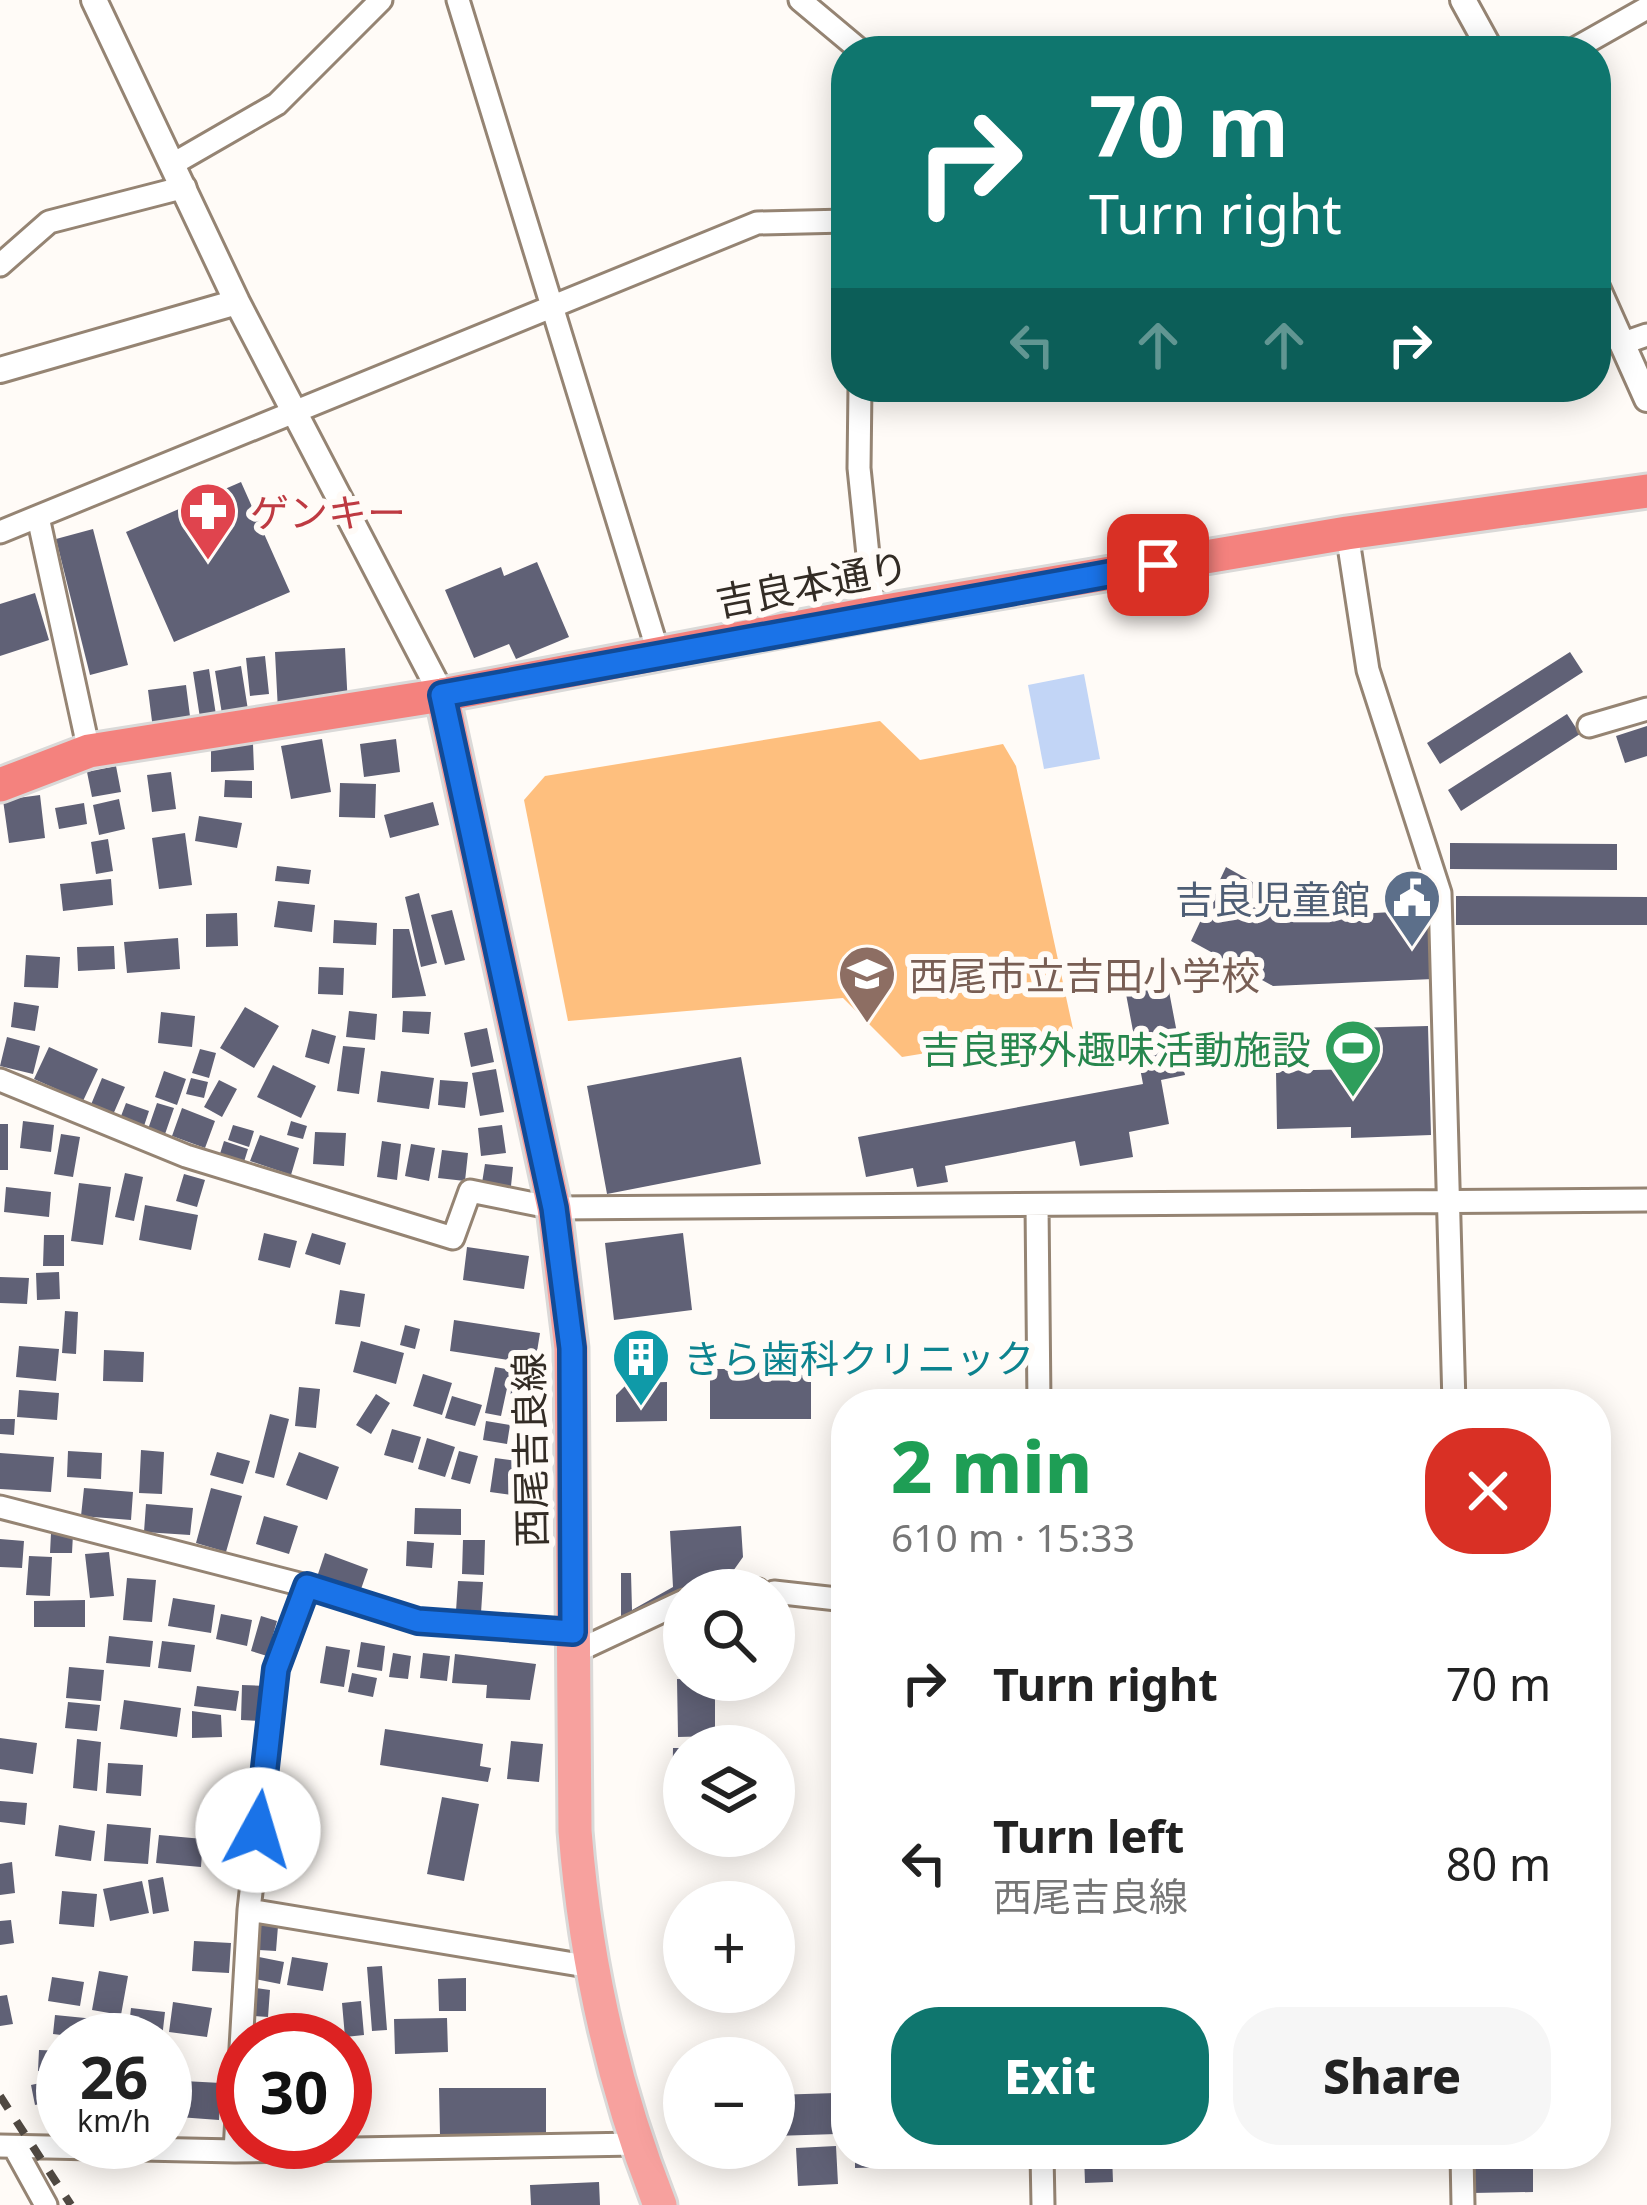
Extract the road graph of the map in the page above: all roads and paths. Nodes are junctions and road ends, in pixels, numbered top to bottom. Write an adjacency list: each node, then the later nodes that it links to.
1 (94, 0): 10 (street)
2 (381, 0): 10 (street)
3 (458, 0): 15 (street)
4 (800, 0): 7 (street)
5 (1463, 0): 8 (street)
6 (1647, 8): 9 (street)
7 (843, 36)
8 (1483, 36)
9 (1598, 36)
10 (173, 164): 11 (street)
11 (185, 187): 13 (street); 14 (street)
12 (831, 221): 15 (street)
13 (0, 265)
14 (237, 302): 19 (street); 22 (street)
15 (556, 307): 22 (street); 28 (street)
16 (1611, 319): 18 (street)
17 (1647, 335): 18 (street)
18 (1622, 344): 20 (street)
19 (0, 370)
20 (1647, 399)
21 (860, 402): 27 (street)
22 (294, 413): 24 (street); 29 (street)
23 (1647, 491): 26 (highway, 吉良本通り)
24 (38, 517): 25 (street); 32 (street)
25 (0, 532)
26 (1347, 533): 27 (highway, 吉良本通り); 36 (street)
27 (874, 613): 28 (highway, 吉良本通り)
28 (659, 655): 29 (highway, 吉良本通り)
29 (442, 695): 32 (highway, 吉良本通り); 38 (main road, 西尾吉良線)
30 (1647, 709): 31 (street)
31 (1589, 726)
32 (89, 751): 33 (highway, 吉良本通り)
33 (0, 785)
34 (0, 1080): 38 (street)
35 (1647, 1200): 36 (street)
36 (1452, 1203): 37 (street); 40 (street)
37 (1037, 1205): 38 (street); 39 (street)
38 (554, 1208): 46 (main road, 西尾吉良線)
39 (1039, 1389)
40 (1454, 1389)
41 (0, 1507): 42 (street)
42 (307, 1586): 46 (street); 47 (street)
43 (795, 1594): 44 (street)
44 (831, 1598)
45 (663, 1609): 46 (street)
46 (573, 1643): 48 (main road, 西尾吉良線)
47 (249, 1910): 48 (street); 49 (street)
48 (592, 1967): 50 (main road, 西尾吉良線)
49 (243, 2013)
50 (636, 2144): 52 (street); 57 (main road, 西尾吉良線)
51 (7, 2147): 53 (street); 56 (street)
52 (372, 2149)
53 (216, 2151)
54 (1042, 2169): 58 (street)
55 (1462, 2169): 59 (street)
56 (46, 2205)
57 (659, 2205)
58 (1042, 2205)
59 (1462, 2205)

